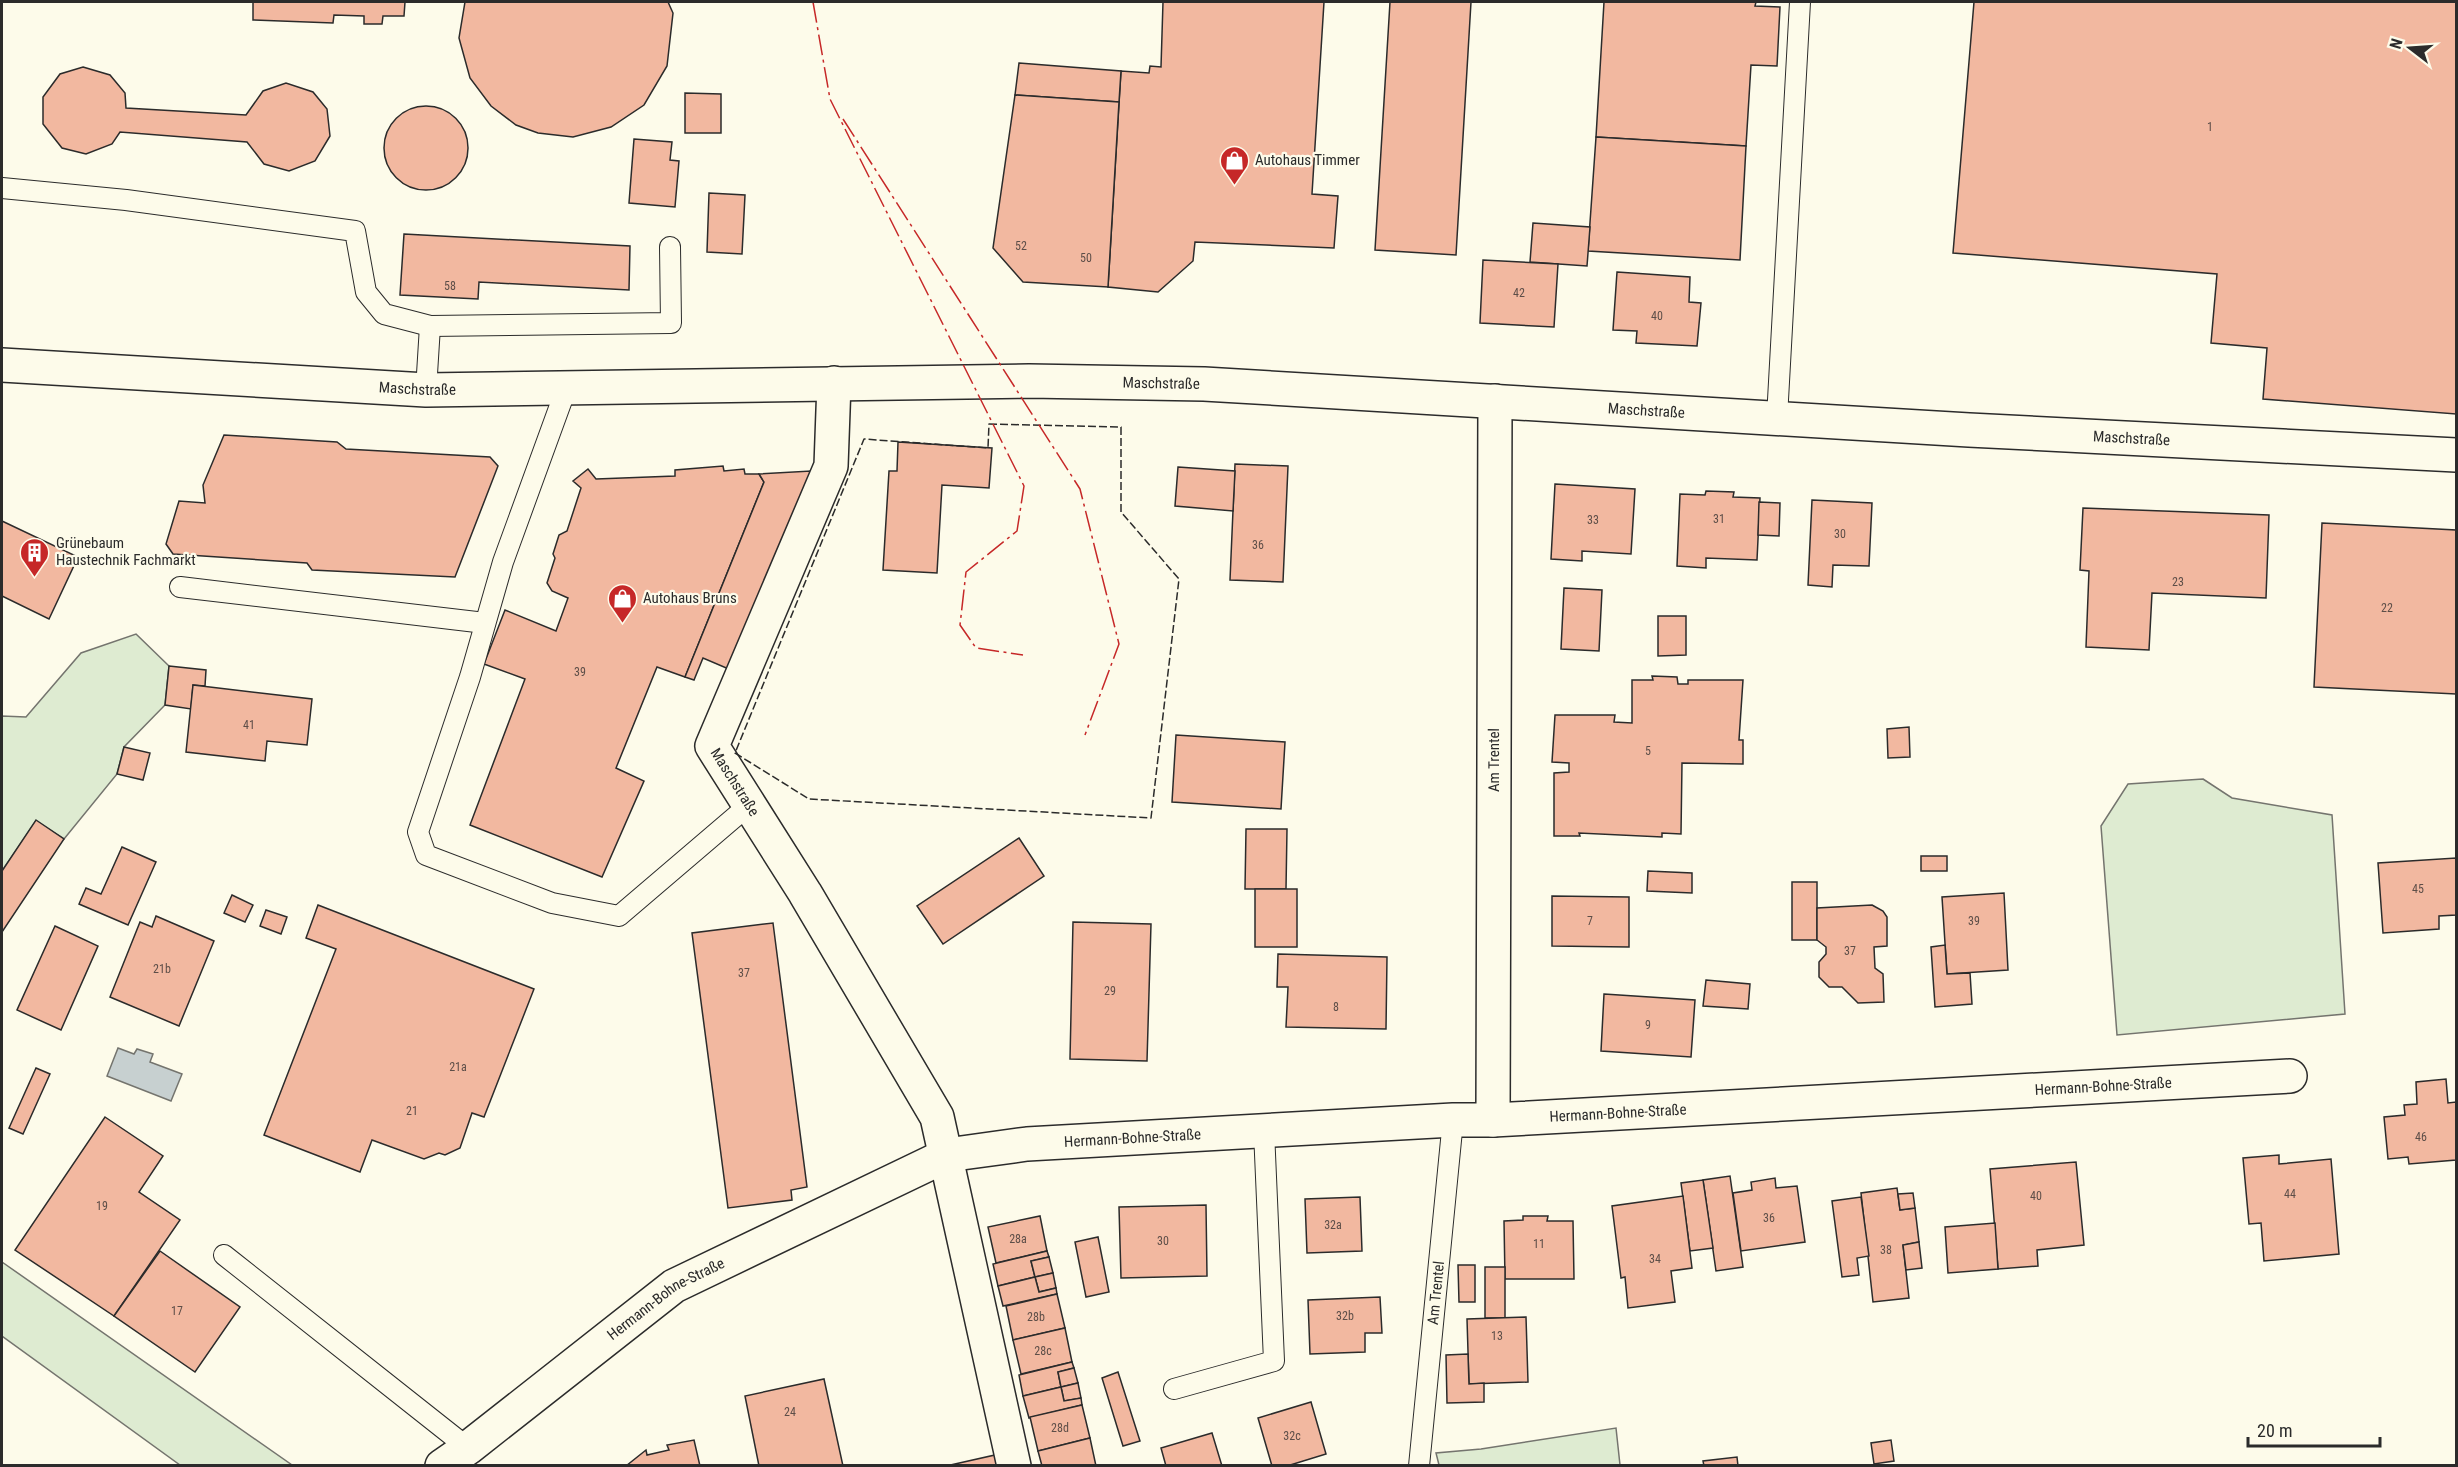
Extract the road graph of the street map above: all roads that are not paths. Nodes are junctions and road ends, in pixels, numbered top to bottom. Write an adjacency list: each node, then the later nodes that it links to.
1 (1800, 2): 10 (lane)
2 (2, 188): 4 (lane)
3 (670, 247): 4 (lane)
4 (430, 326): 8 (lane)
5 (2, 365): 8 (street, Maschstraße)
6 (834, 383): 7 (street, Maschstraße); 9 (street, Maschstraße); 14 (street, Maschstraße)
7 (566, 389): 8 (street, Maschstraße); 13 (lane)
8 (426, 390)
9 (1495, 401): 10 (street, Maschstraße); 17 (street, Am Trentel)
10 (1777, 418): 11 (street, Maschstraße)
11 (2457, 455)
12 (180, 587): 13 (lane)
13 (485, 623): 14 (lane)
14 (749, 805): 19 (street, Maschstraße)
15 (2290, 1076): 17 (street, Hermann-Bohne-Straße)
16 (1453, 1120): 17 (street, Hermann-Bohne-Straße); 18 (street, Hermann-Bohne-Straße); 24 (lane, Am Trentel)
17 (1494, 1120)
18 (1264, 1131): 19 (street, Hermann-Bohne-Straße); 21 (lane)
19 (946, 1155): 22 (street, Hermann-Bohne-Straße); 23 (street)
20 (225, 1255): 22 (lane)
21 (1174, 1389)
22 (455, 1457)
23 (1014, 1466)
24 (1419, 1466)

